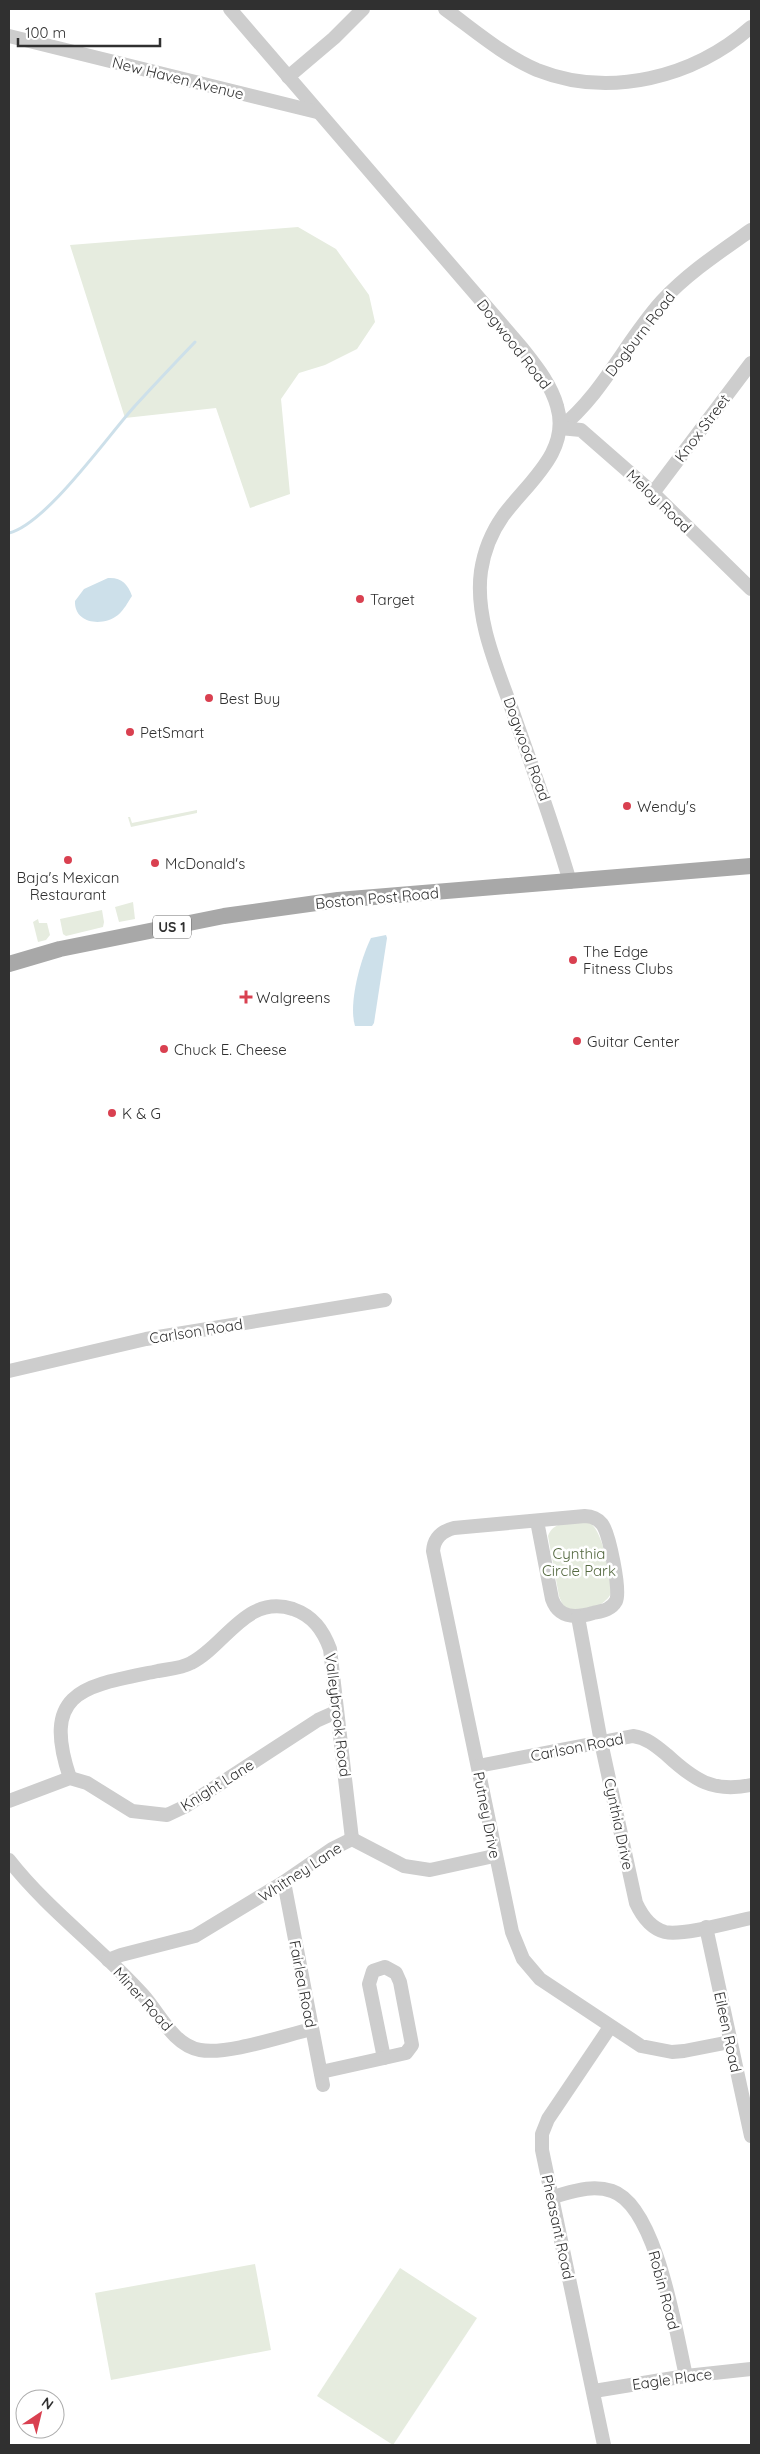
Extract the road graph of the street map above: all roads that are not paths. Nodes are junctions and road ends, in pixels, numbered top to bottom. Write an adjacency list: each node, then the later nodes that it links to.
1 (230, 9): 6 (street, Dogwood Road)
2 (363, 9): 6 (street)
3 (445, 9): 4 (street)
4 (751, 27)
5 (9, 36): 7 (street, New Haven Avenue)
6 (288, 78): 7 (street, Dogwood Road)
7 (317, 112): 10 (street, Dogwood Road)
8 (751, 230): 10 (street, Dogburn Road)
9 (751, 363): 11 (street, Knox Street)
10 (560, 428): 11 (street, Meloy Road); 14 (street, Dogwood Road)
11 (653, 493): 12 (street, Meloy Road)
12 (751, 589)
13 (751, 866): 14 (main road, Boston Post Road / US 1)
14 (570, 882): 15 (main road, Boston Post Road / US 1)
15 (9, 964)
16 (385, 1300): 17 (street, Carlson Road)
17 (9, 1371)
18 (537, 1521): 19 (street); 19 (street); 22 (street, Putney Drive)
19 (578, 1617): 21 (street, Cynthia Drive)
20 (336, 1712): 23 (street, Knight Lane); 23 (street, Valleybrook Road); 26 (street, Valleybrook Road)
21 (601, 1742): 22 (street, Carlson Road); 24 (street, Carlson Road); 31 (street, Cynthia Drive)
22 (478, 1766): 27 (street, Putney Drive)
23 (70, 1778): 25 (street)
24 (751, 1785)
25 (9, 1801)
26 (352, 1839): 27 (street, Whitney Lane); 29 (street, Whitney Lane)
27 (494, 1856): 33 (street, Putney Drive)
28 (9, 1860): 32 (street, Miner Road)
29 (284, 1882): 32 (street, Whitney Lane); 34 (street, Fairlea Road)
30 (751, 1918): 31 (street, Cynthia Drive)
31 (706, 1927): 35 (street, Eileen Road)
32 (108, 1960): 34 (street, Miner Road)
33 (610, 2026): 35 (street, Putney Drive); 38 (street, Pheasant Road)
34 (312, 2029): 36 (street, Fairlea Road)
35 (730, 2042): 37 (street, Eileen Road)
36 (384, 2058): 36 (street)
37 (751, 2136)
38 (552, 2197): 40 (street, Robin Road); 41 (street, Pheasant Road)
39 (751, 2369): 40 (street, Eagle Place)
40 (686, 2376): 41 (street, Eagle Place)
41 (594, 2391): 42 (street, Pheasant Road)
42 (604, 2445)

